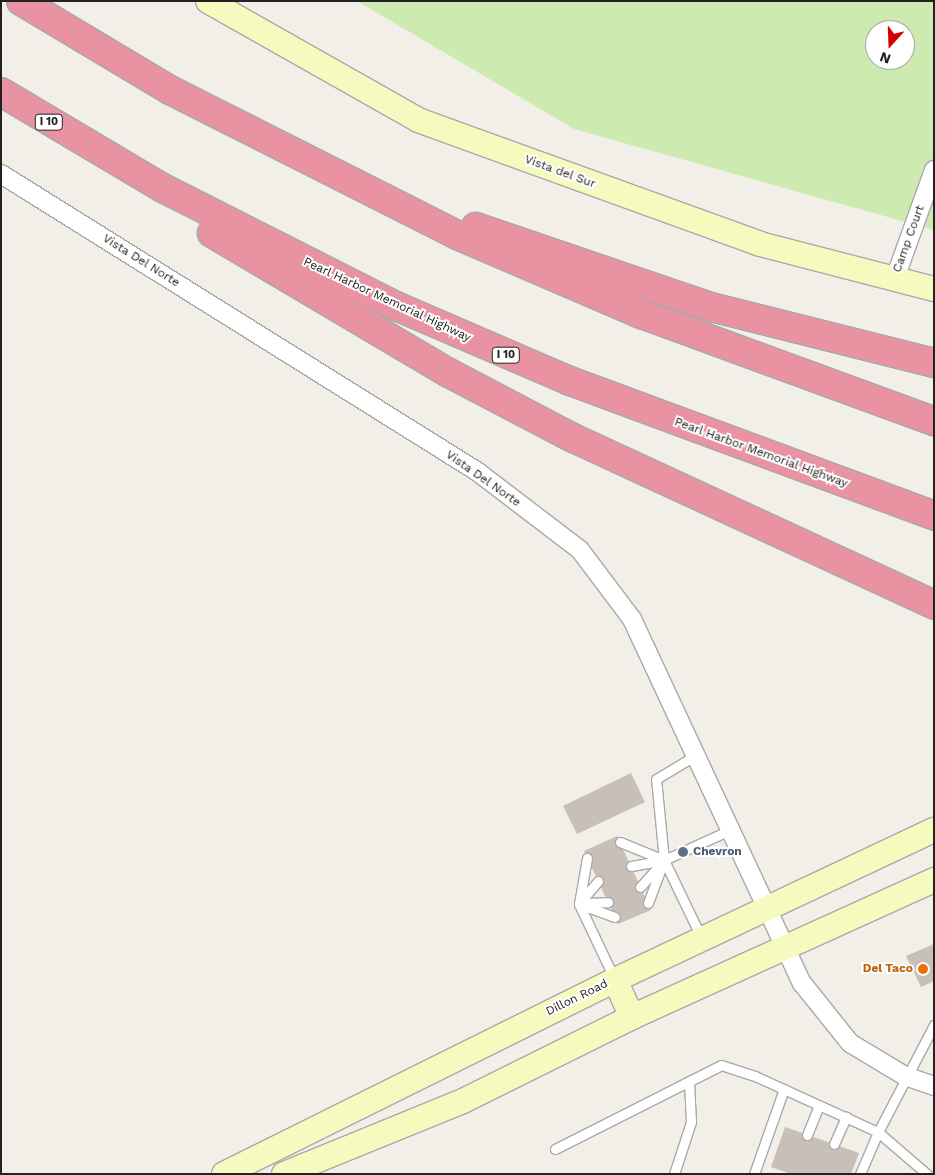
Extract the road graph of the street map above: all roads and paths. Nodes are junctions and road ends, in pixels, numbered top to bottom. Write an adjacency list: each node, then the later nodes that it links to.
1 (21, 1): 7 (highway)
2 (208, 1): 8 (main road, Vista del Sur)
3 (1, 92): 4 (highway, Pearl Harbor Memorial Highway / I 10)
4 (97, 151): 12 (highway, Pearl Harbor Memorial Highway / I 10); 13 (highway)
5 (934, 170): 8 (street, Camp Court)
6 (1, 174): 14 (street, Vista Del Norte)
7 (374, 197): 10 (highway); 11 (highway)
8 (894, 281): 9 (main road, Vista del Sur)
9 (934, 289)
10 (934, 362)
11 (934, 421)
12 (934, 516)
13 (934, 605)
14 (696, 755): 15 (street, Vista Del Norte); 19 (lane)
15 (732, 828): 19 (lane); 27 (street, Vista Del Norte)
16 (934, 830): 27 (main road, Dillon Road)
17 (620, 842): 19 (lane)
18 (588, 858): 26 (lane)
19 (664, 860): 20 (lane); 23 (lane); 25 (lane); 29 (lane)
20 (631, 866)
21 (934, 880): 30 (main road)
22 (598, 881): 26 (lane)
23 (640, 887)
24 (608, 902): 26 (lane)
25 (648, 903)
26 (579, 904): 28 (lane); 31 (lane)
27 (768, 908): 29 (main road, Dillon Road); 30 (street, Vista Del Norte)
28 (615, 917)
29 (702, 939): 31 (main road, Dillon Road)
30 (786, 948): 32 (main road); 34 (street)
31 (615, 980): 32 (main road); 44 (main road, Dillon Road)
32 (632, 1018): 45 (main road)
33 (934, 1025): 34 (lane)
34 (905, 1076): 36 (street); 40 (lane)
35 (689, 1081): 37 (lane); 43 (lane); 46 (lane)
36 (934, 1086)
37 (784, 1089): 38 (lane); 47 (lane)
38 (819, 1105): 39 (lane); 41 (lane)
39 (846, 1117): 40 (lane); 42 (lane)
40 (878, 1132): 48 (lane); 49 (lane)
41 (807, 1135)
42 (834, 1144)
43 (555, 1149)
44 (224, 1174)
45 (284, 1174)
46 (674, 1174)
47 (754, 1174)
48 (860, 1174)
49 (927, 1174)

